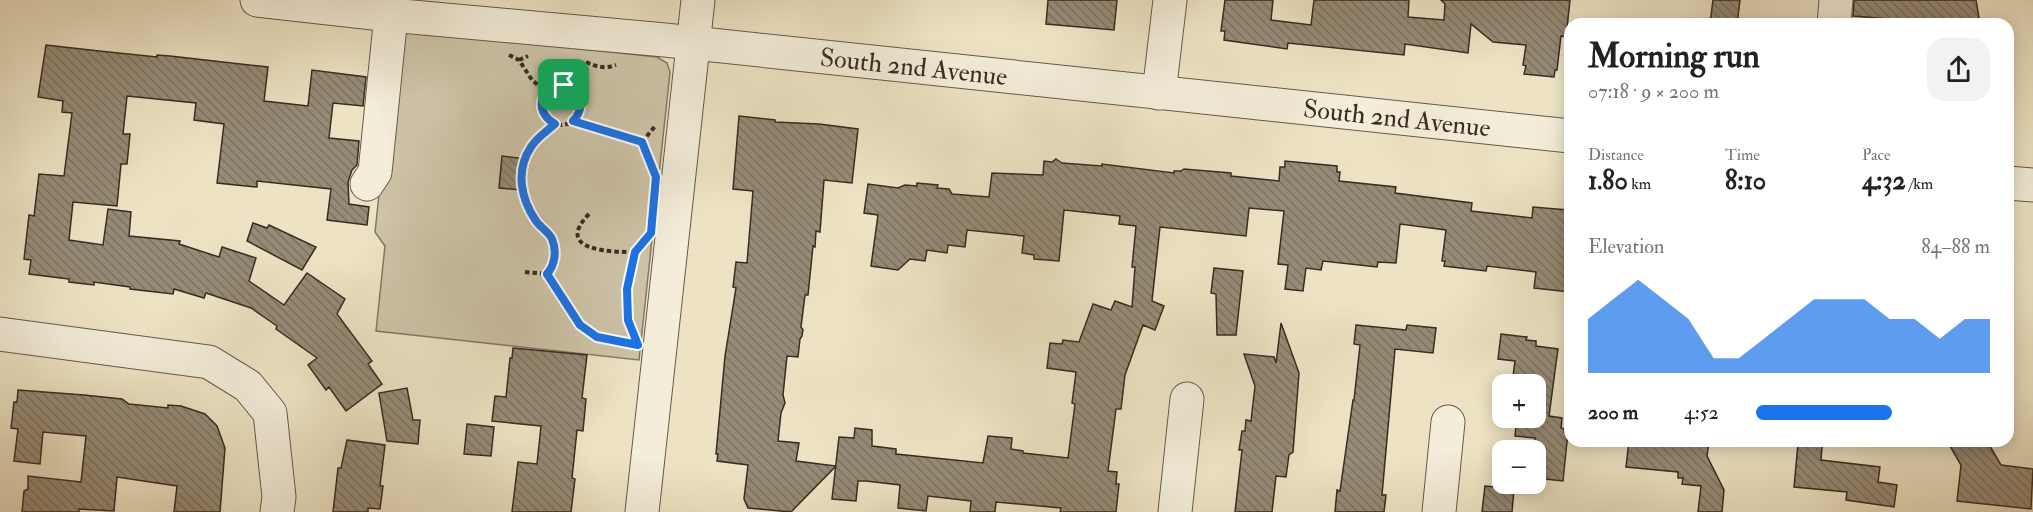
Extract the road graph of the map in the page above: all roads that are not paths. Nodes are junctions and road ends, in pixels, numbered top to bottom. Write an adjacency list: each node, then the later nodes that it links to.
1 (257, 0): 5 (street, South 2nd Avenue)
2 (698, 0): 8 (street)
3 (1170, 0): 9 (street)
4 (1836, 0): 7 (street)
5 (344, 5): 6 (street, South 2nd Avenue)
6 (391, 15): 8 (street, South 2nd Avenue); 12 (street)
7 (1834, 18)
8 (693, 43): 9 (street, South 2nd Avenue); 18 (street)
9 (1159, 93): 10 (street, South 2nd Avenue)
10 (1564, 135)
11 (2014, 183): 13 (street)
12 (368, 184)
13 (2033, 185)
14 (0, 334): 17 (street)
15 (1187, 399): 19 (street)
16 (1448, 422): 20 (street)
17 (277, 512)
18 (642, 512)
19 (1175, 512)
20 (1439, 512)

